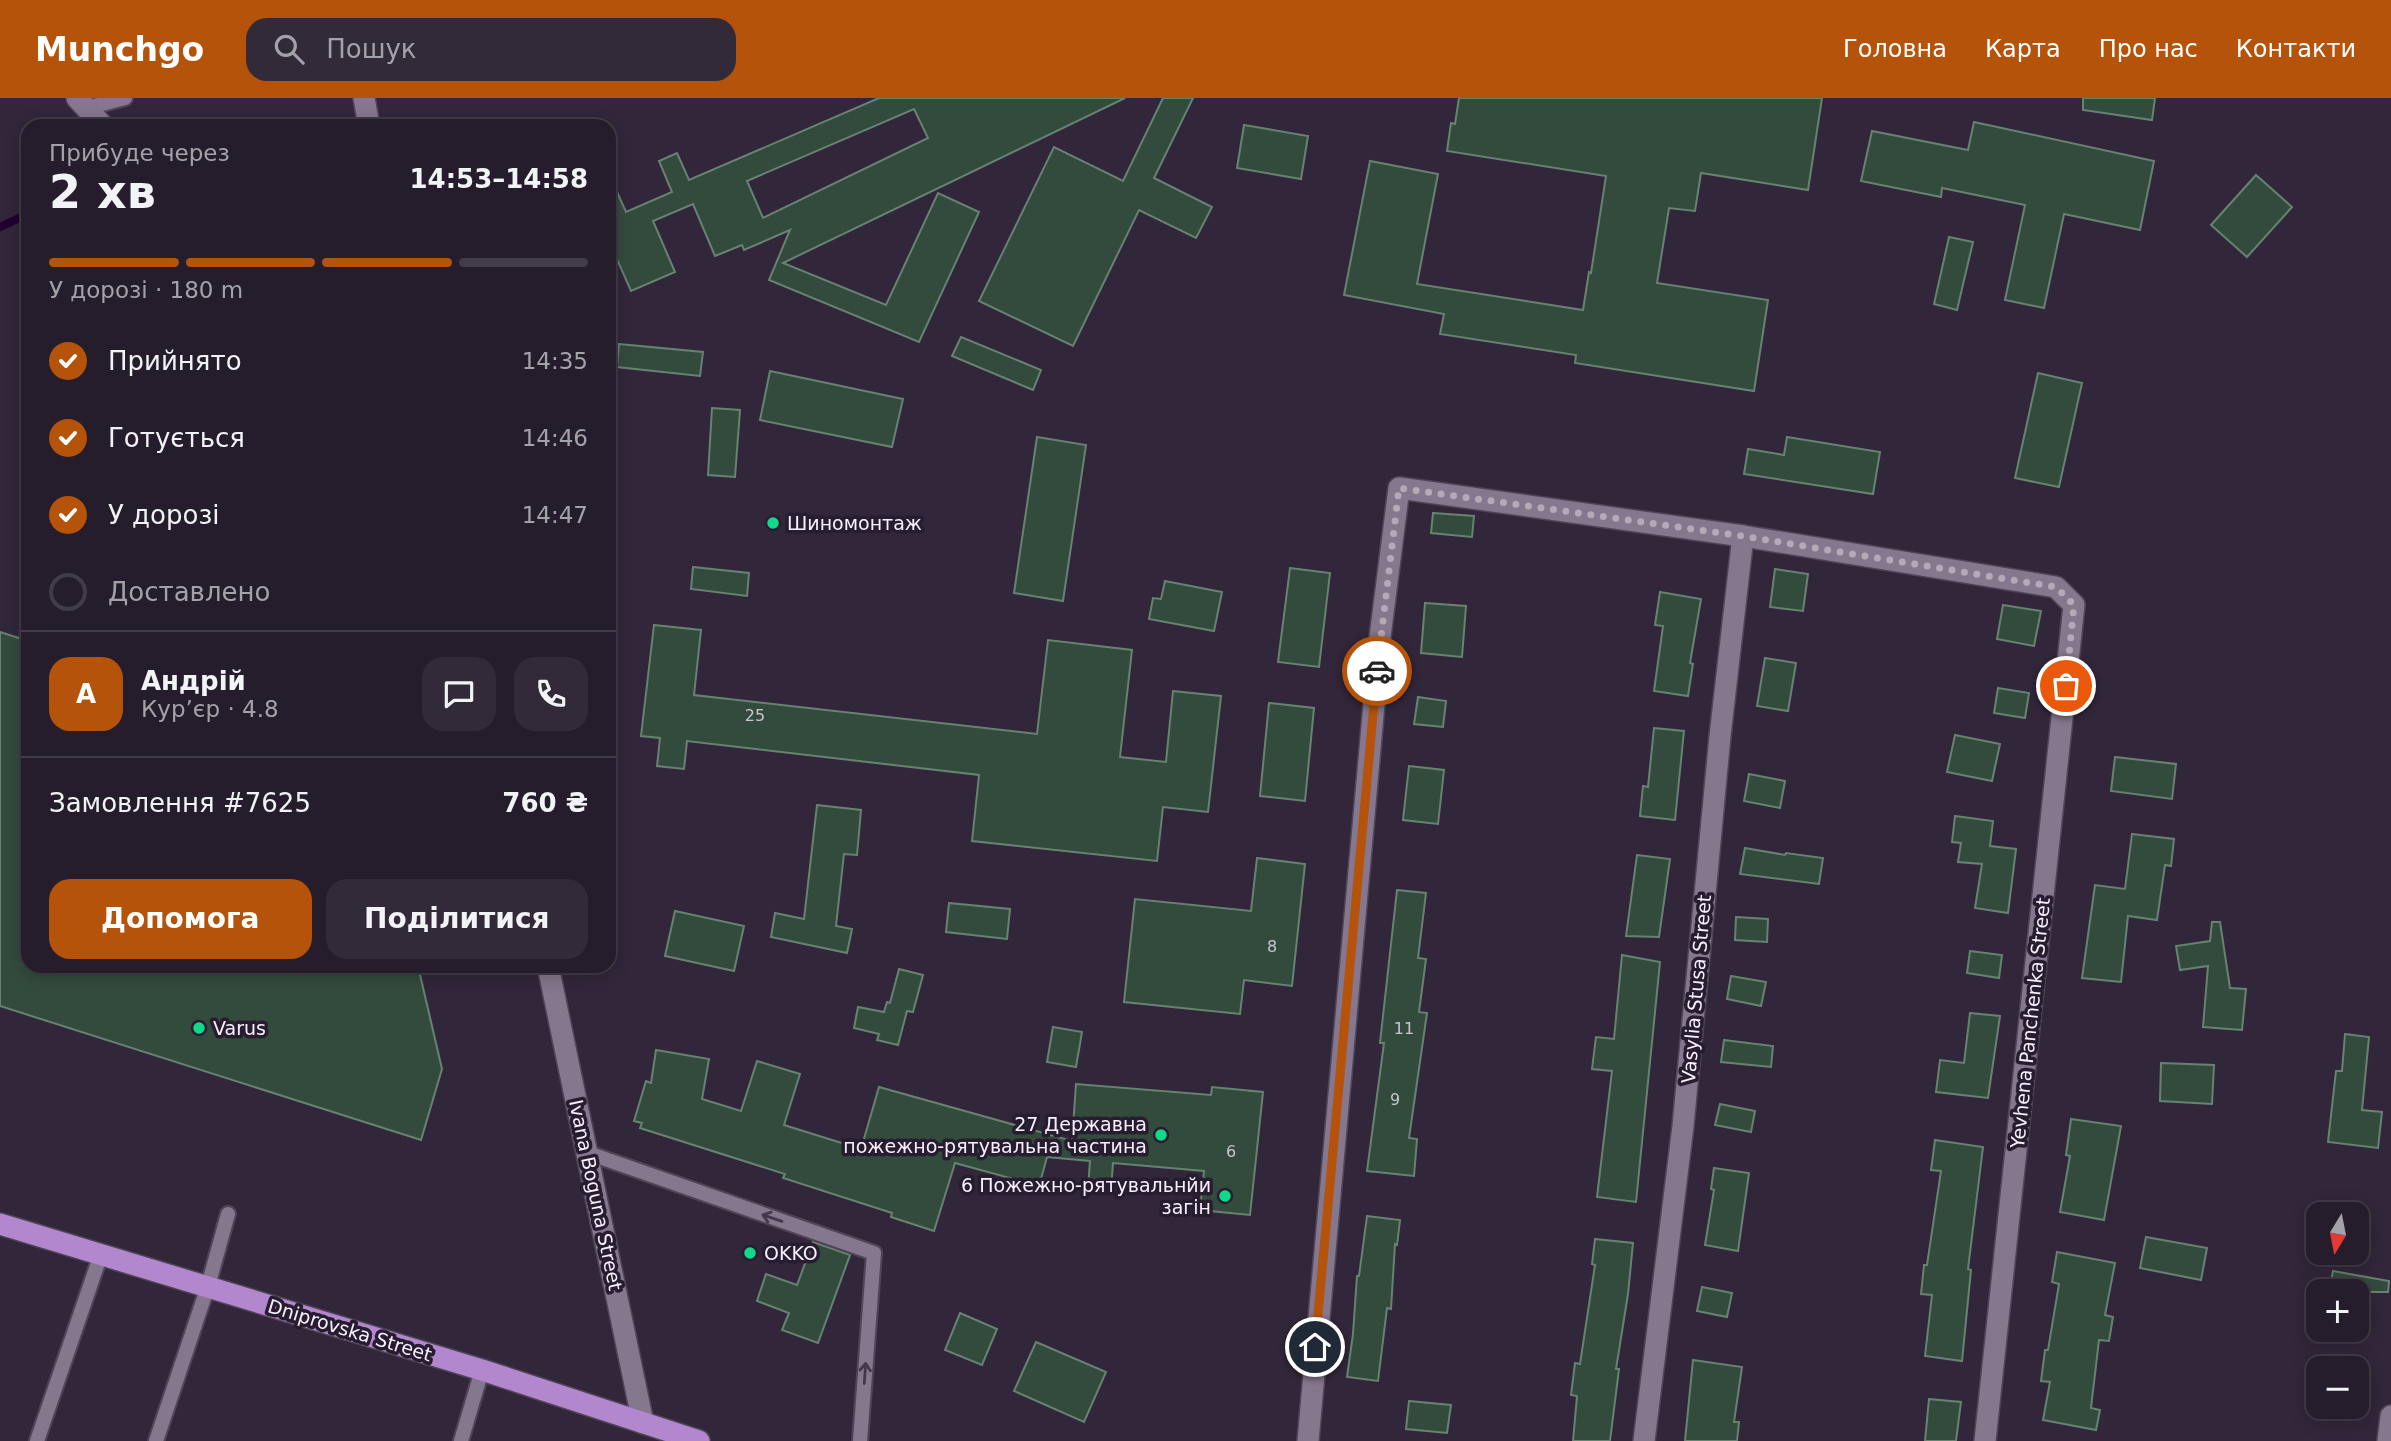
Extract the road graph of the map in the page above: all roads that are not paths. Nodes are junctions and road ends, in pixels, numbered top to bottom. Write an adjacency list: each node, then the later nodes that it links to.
1 (125, 98): 3 (lane)
2 (364, 98): 5 (street)
3 (82, 103): 4 (street)
4 (97, 119)
5 (368, 119)
6 (1742, 536): 21 (street); 22 (street, Vasylia Stusa Street); 23 (street, Yevhena Panchenka Street)
7 (549, 973): 8 (street, Ivana Boguna Street)
8 (588, 1153): 15 (street, Ivana Boguna Street); 20 (lane, one-way to 8)
9 (228, 1214): 12 (lane)
10 (0, 1224): 11 (highway, Dniprovska Street)
11 (102, 1254): 12 (highway, Dniprovska Street); 16 (lane)
12 (208, 1286): 13 (highway, Dniprovska Street); 17 (lane)
13 (482, 1370): 15 (highway, Dniprovska Street); 18 (lane)
14 (2391, 1416): 24 (street)
15 (643, 1423): 19 (highway, Dniprovska Street)
16 (37, 1441)
17 (156, 1441)
18 (461, 1441)
19 (699, 1441)
20 (860, 1441)
21 (1308, 1441)
22 (1644, 1441)
23 (1985, 1441)
24 (2388, 1441)

